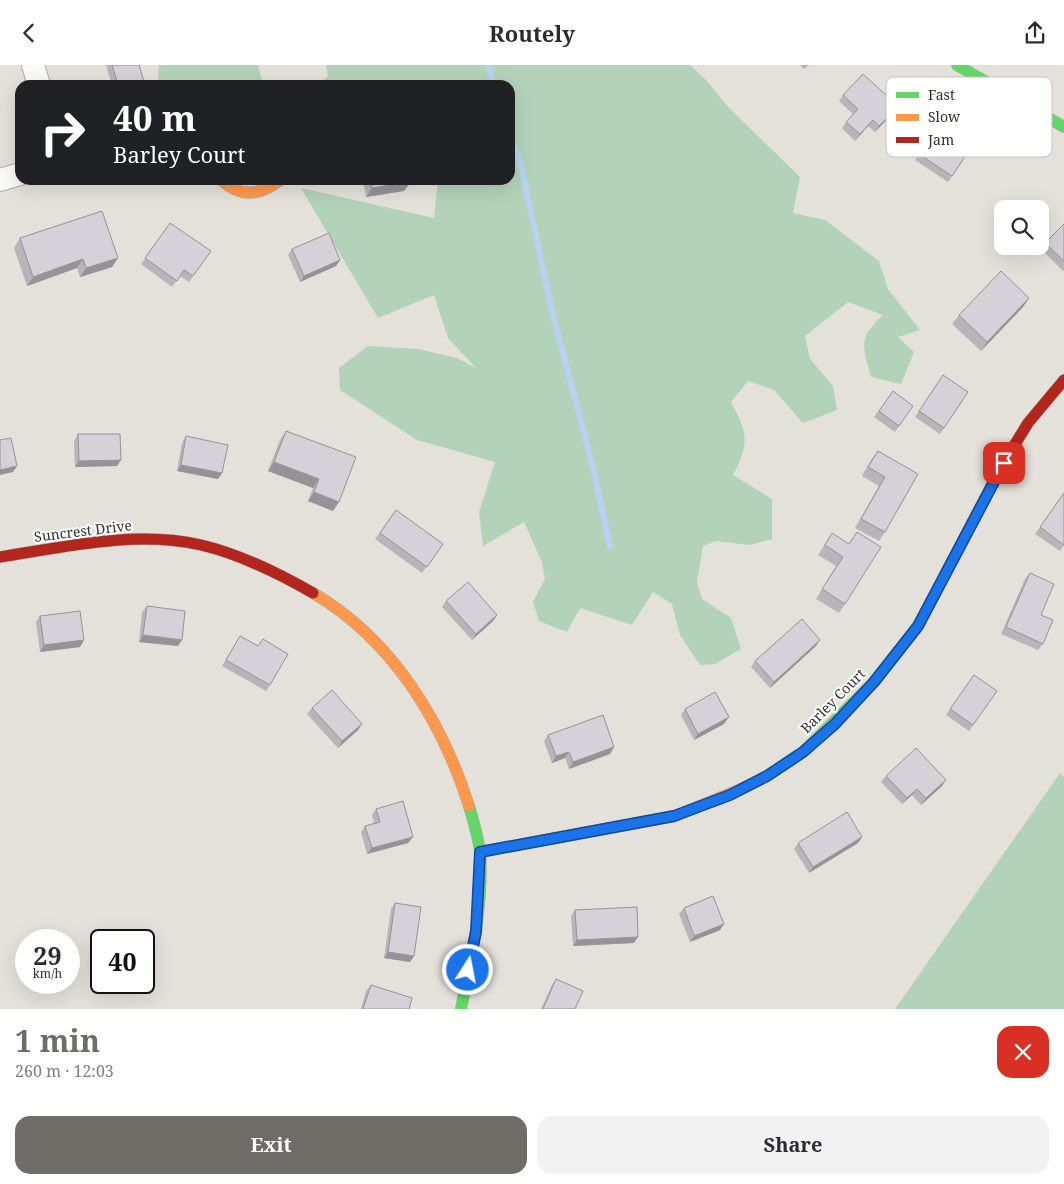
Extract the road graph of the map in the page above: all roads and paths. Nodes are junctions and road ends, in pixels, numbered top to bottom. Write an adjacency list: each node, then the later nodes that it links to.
1 (33, 65): 4 (street)
2 (957, 65): 3 (street)
3 (978, 77)
4 (38, 80)
5 (1052, 120): 6 (street)
6 (1064, 127)
7 (15, 176): 8 (street)
8 (0, 180)
9 (227, 185): 10 (street)
10 (274, 185)
11 (1064, 380): 13 (street, Barley Court)
12 (0, 557): 13 (street, Suncrest Drive)
13 (480, 852): 14 (street, Suncrest Drive)
14 (461, 1009)

